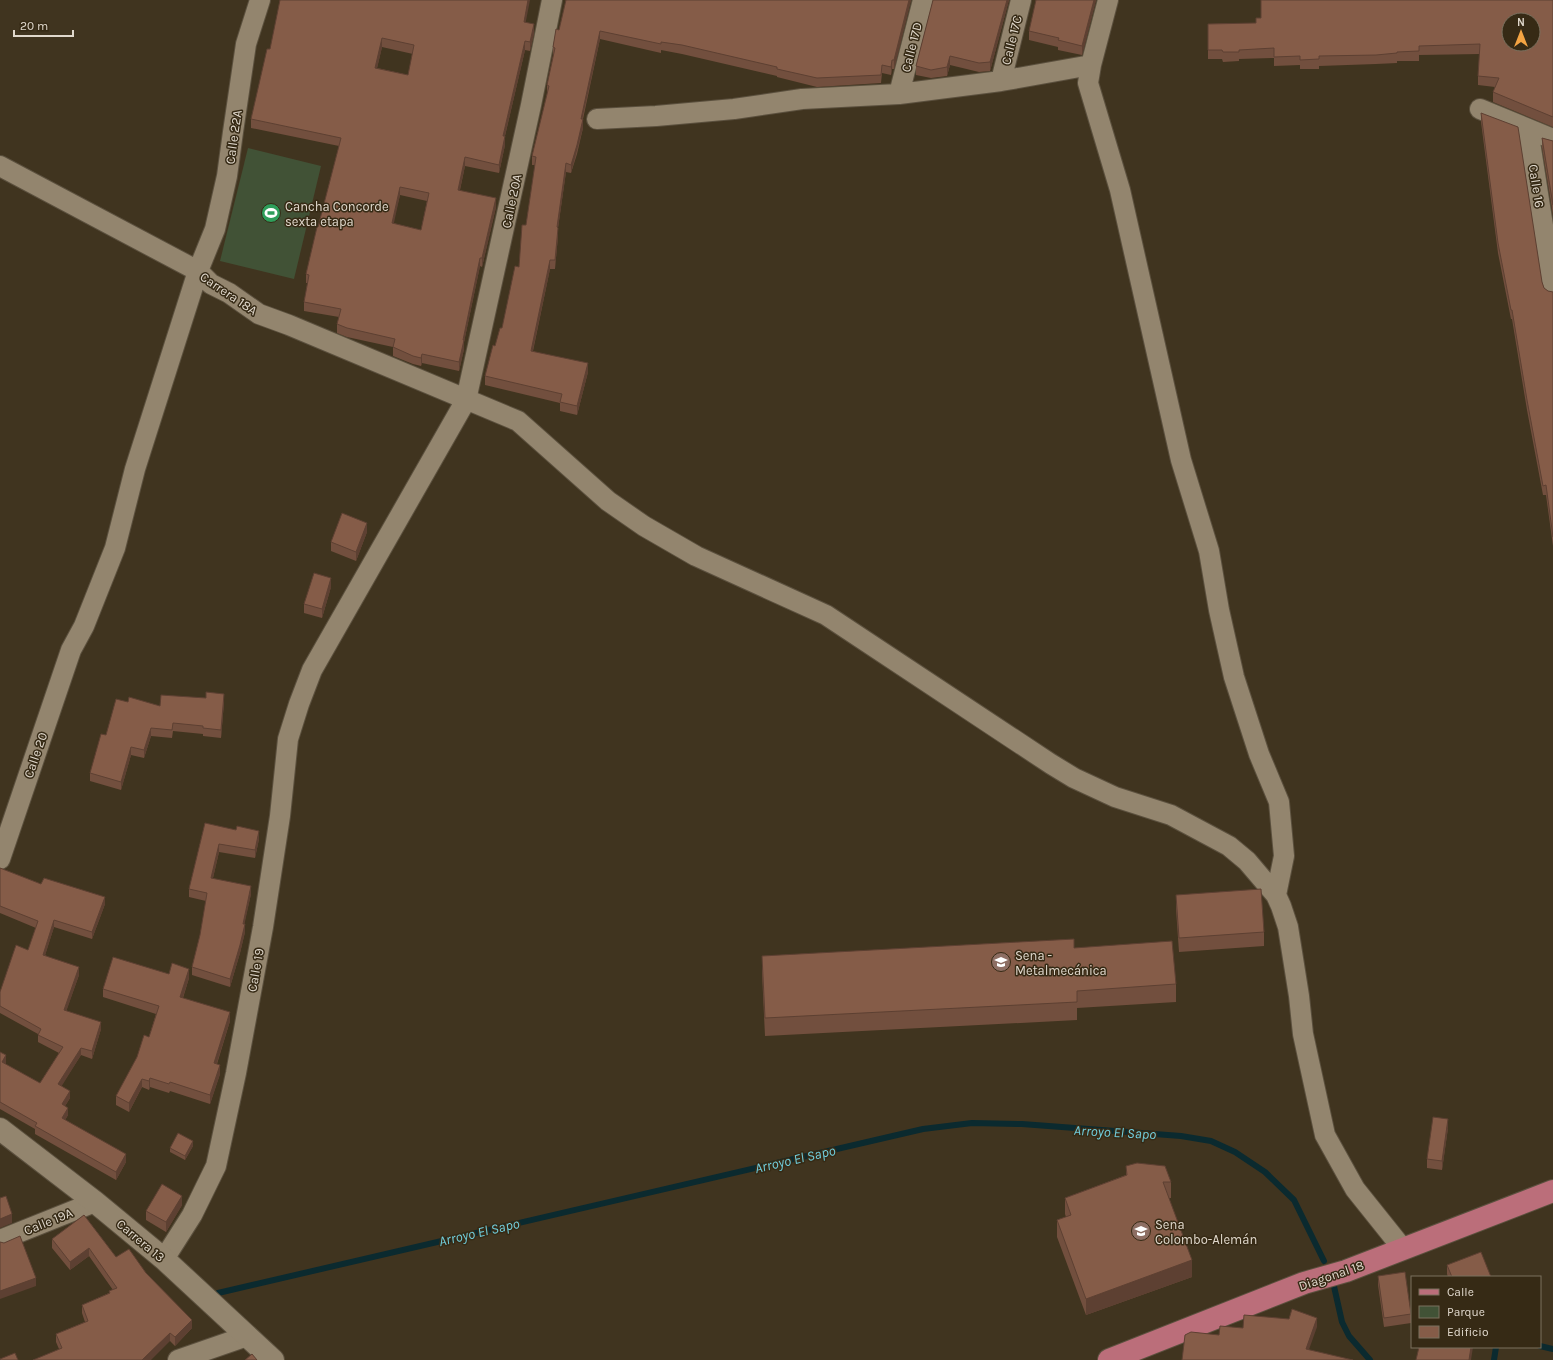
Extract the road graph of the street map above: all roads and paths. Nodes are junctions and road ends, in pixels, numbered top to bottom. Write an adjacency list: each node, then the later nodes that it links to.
1 (260, 0): 15 (street, Calle 22A)
2 (552, 0): 17 (street, Calle 20A)
3 (923, 0): 8 (street, Calle 17D)
4 (1021, 0): 7 (street, Calle 17C)
5 (1108, 0): 6 (street)
6 (1091, 65): 7 (street); 21 (street)
7 (1001, 80): 8 (street)
8 (899, 94): 10 (street)
9 (1480, 109): 11 (street)
10 (597, 119)
11 (1528, 129): 12 (street); 14 (street, Calle 16)
12 (1553, 139)
13 (0, 166): 15 (street, Carrera 18A)
14 (1549, 239): 16 (street, Calle 16)
15 (198, 272): 17 (street, Carrera 18A); 18 (street, Calle 22A)
16 (1553, 290)
17 (466, 400): 19 (street, Calle 20A); 21 (street, Carrera 18A)
18 (71, 650): 20 (street, Calle 20)
19 (312, 670): 27 (street, Calle 19)
20 (0, 859)
21 (1276, 895): 26 (street, Carrera 18A)
22 (0, 1129): 24 (street, Carrera 13)
23 (1553, 1191): 26 (main road, Diagonal 18)
24 (95, 1202): 25 (street, Calle 19A); 27 (street, Carrera 13)
25 (0, 1240)
26 (1403, 1249): 31 (main road, Diagonal 18)
27 (164, 1259): 28 (street, Carrera 13)
28 (247, 1336): 29 (street); 30 (street, Carrera 13)
29 (178, 1360)
30 (273, 1360)
31 (1109, 1360)

